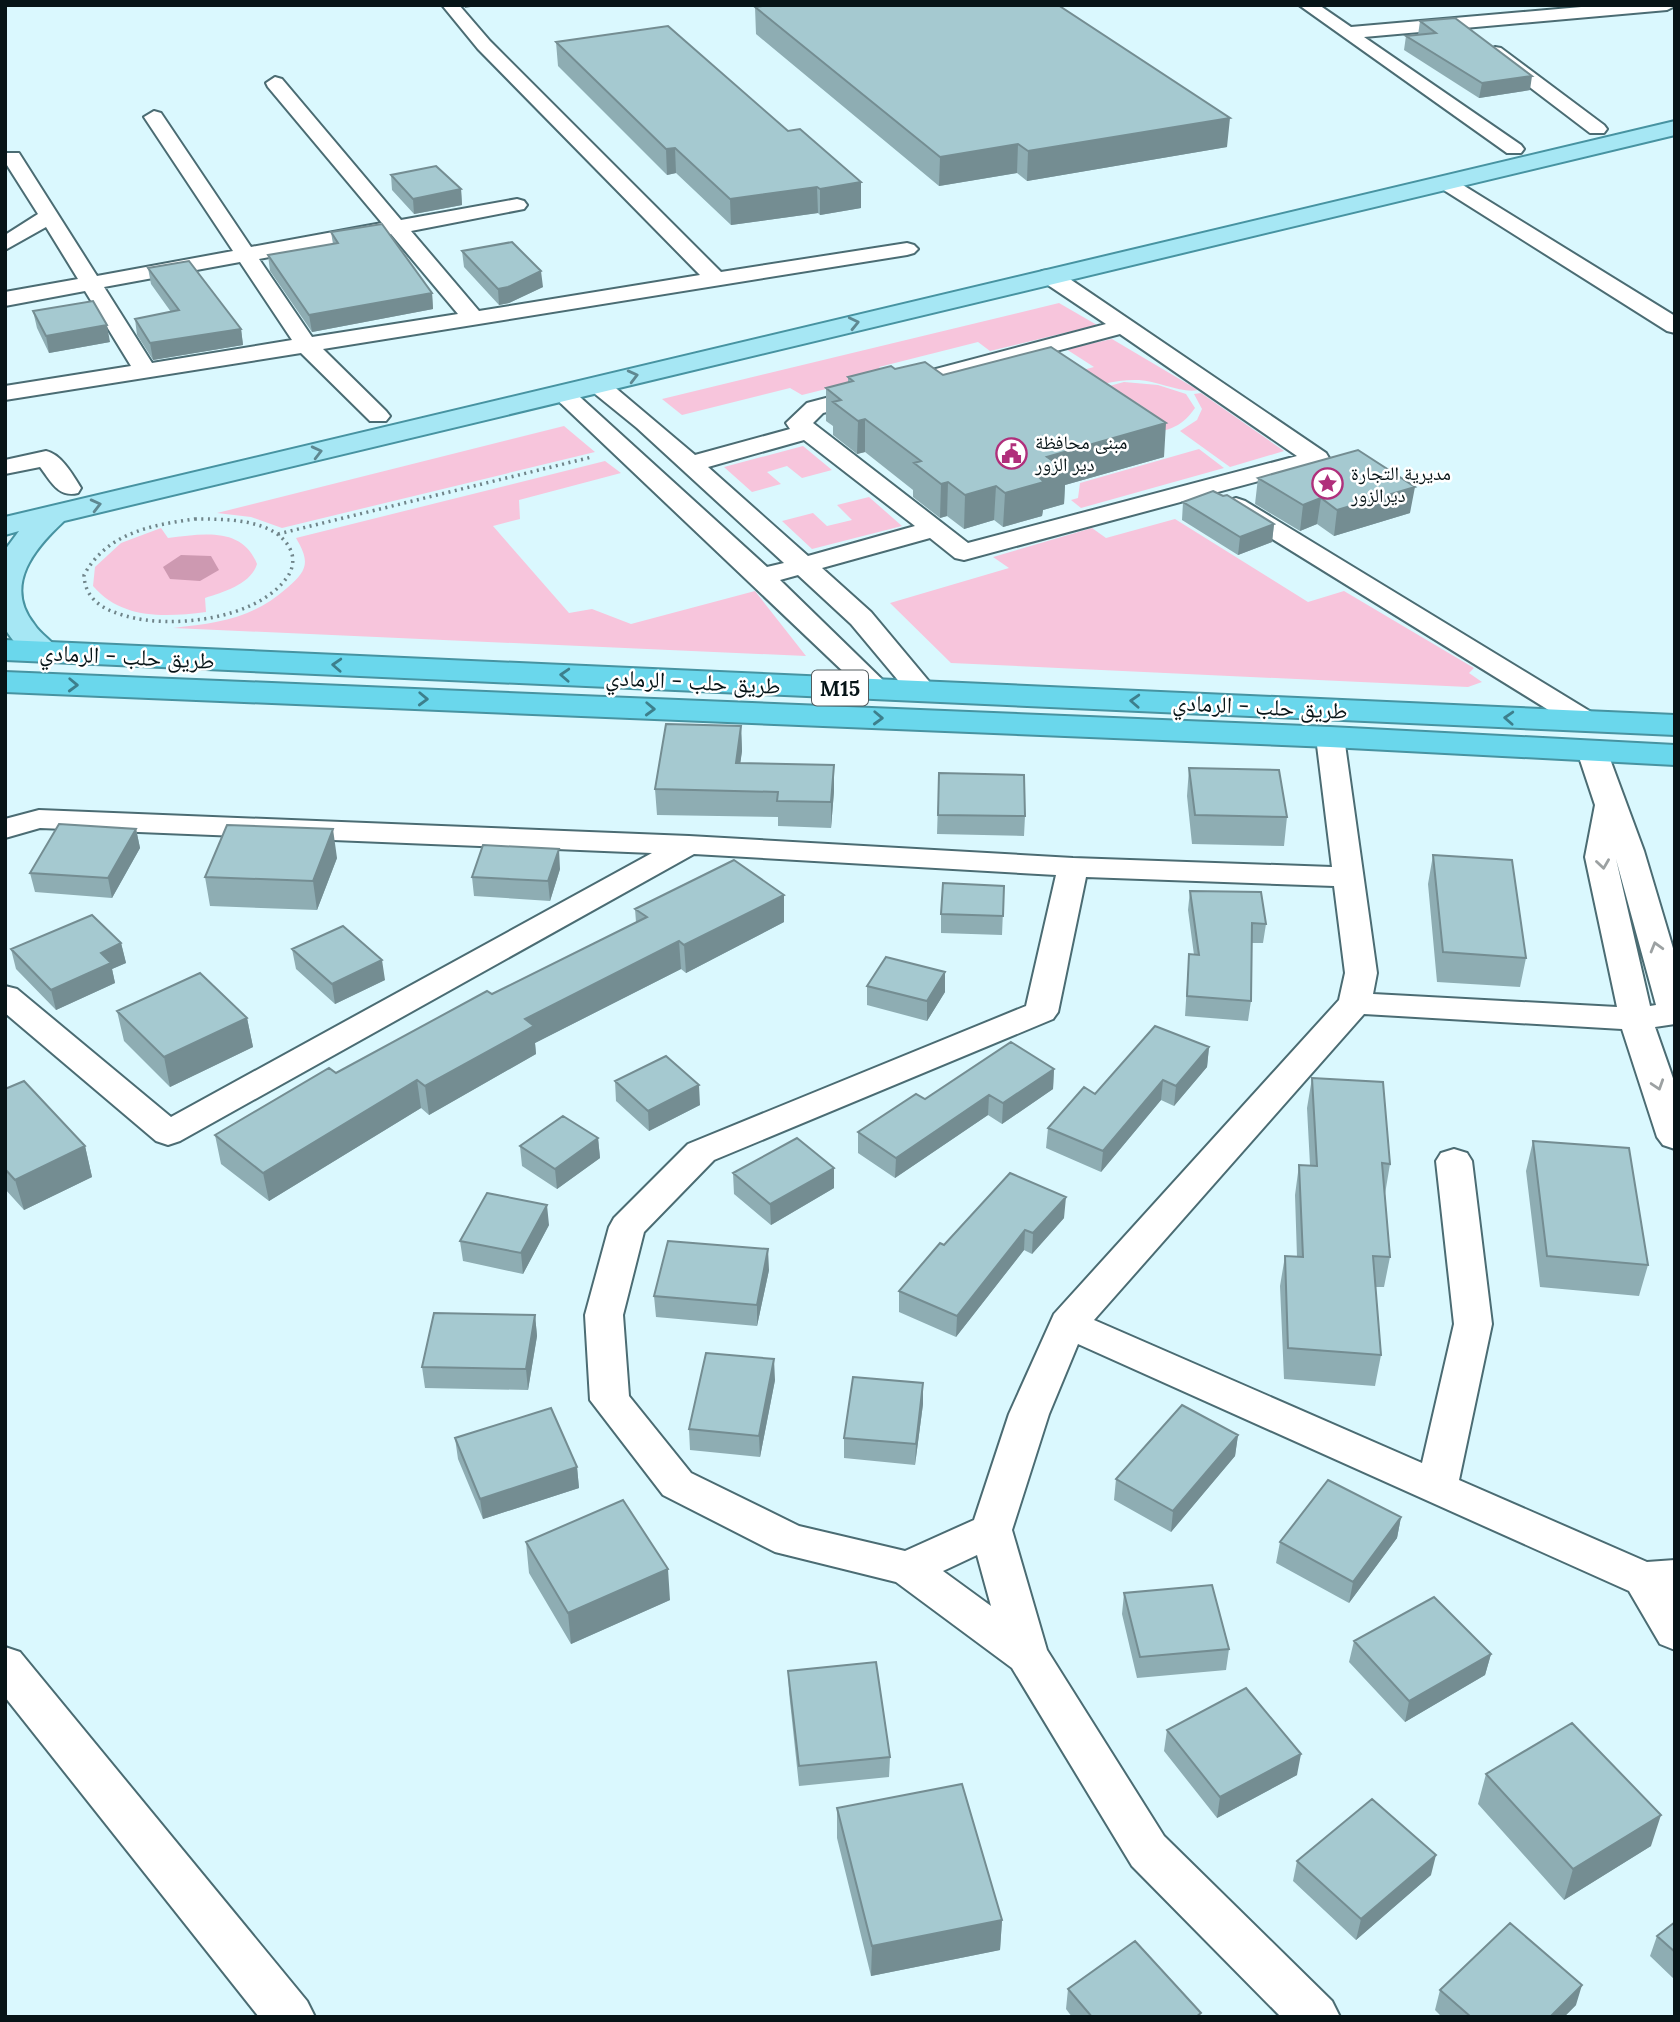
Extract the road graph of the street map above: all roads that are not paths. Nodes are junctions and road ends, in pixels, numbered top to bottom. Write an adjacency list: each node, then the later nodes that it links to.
1 (450, 5): 25 (street)
2 (1307, 5): 8 (street)
3 (1436, 5): 7 (street)
4 (1668, 5): 5 (street); 6 (street)
5 (1675, 8)
6 (1566, 9): 7 (street)
7 (1458, 23): 8 (street); 13 (street)
8 (1346, 33): 15 (street)
9 (275, 83): 20 (street)
10 (1675, 110): 12 (main road)
11 (154, 117): 23 (street)
12 (1623, 122): 13 (main road); 14 (main road)
13 (1597, 129): 15 (main road)
14 (1662, 131): 17 (main road)
15 (1514, 149): 37 (main road)
16 (12, 157): 19 (street)
17 (1446, 183): 24 (main road); 30 (street)
18 (517, 205): 20 (street)
19 (49, 216): 21 (street); 26 (street)
20 (396, 227): 23 (street); 28 (street)
21 (5, 244)
22 (906, 249): 25 (street)
23 (246, 255): 26 (street); 31 (street)
24 (1050, 276): 29 (street); 34 (main road, one-way to 24)
25 (716, 279): 28 (street)
26 (91, 283): 27 (street); 33 (street)
27 (5, 299)
28 (473, 318): 31 (street)
29 (1125, 326): 38 (street); 42 (street)
30 (1675, 326)
31 (306, 345): 33 (street); 37 (street)
32 (5, 367): 35 (street)
33 (146, 371): 35 (street)
34 (597, 384): 36 (main road); 39 (street)
35 (16, 391)
36 (562, 393): 44 (main road, one-way to 36); 48 (street)
37 (378, 416): 41 (main road)
38 (809, 431): 39 (street); 46 (street)
39 (691, 464): 47 (street)
40 (5, 467): 41 (street)
41 (69, 488): 43 (main road)
42 (1208, 488): 46 (street); 56 (street)
43 (5, 503)
44 (53, 515): 45 (main road); 49 (main road)
45 (5, 526)
46 (934, 529): 47 (street)
47 (804, 566): 48 (street); 54 (street)
48 (762, 577): 53 (street)
49 (5, 585): 51 (main road)
50 (5, 650): 51 (highway, طريق حلب - الرمادي / M15)
51 (44, 652): 53 (highway, طريق حلب - الرمادي / M15, one-way to 51)
52 (5, 682): 57 (highway, طريق حلب - الرمادي / M15, one-way to 57)
53 (879, 690): 54 (highway, طريق حلب - الرمادي / M15)
54 (922, 691): 56 (highway, طريق حلب - الرمادي / M15, one-way to 54)
55 (1675, 725): 56 (highway, طريق حلب - الرمادي / M15)
56 (1589, 736): 57 (highway, طريق حلب - الرمادي / M15); 58 (highway, طريق حلب - الرمادي / M15); 59 (street)
57 (1330, 737): 63 (street)
58 (1675, 755)
59 (1610, 805): 66 (street, one-way to 59); 67 (street, one-way to 67)
60 (5, 829): 61 (street)
61 (689, 845): 62 (street); 64 (street)
62 (1073, 867): 63 (street); 73 (street)
63 (1349, 877): 65 (street)
64 (5, 996)
65 (1354, 1003): 67 (street); 70 (street)
66 (1675, 1013): 67 (street)
67 (1636, 1019): 68 (street, one-way to 68)
68 (1675, 1137)
69 (1454, 1161): 71 (street)
70 (1068, 1324): 71 (street); 72 (street)
71 (1437, 1488): 74 (street)
72 (991, 1530): 73 (street); 76 (street)
73 (908, 1568): 76 (street)
74 (1659, 1578): 75 (street)
75 (1675, 1632)
76 (1027, 1655): 79 (street)
77 (5, 1665): 78 (street)
78 (290, 2017)
79 (1315, 2017)

